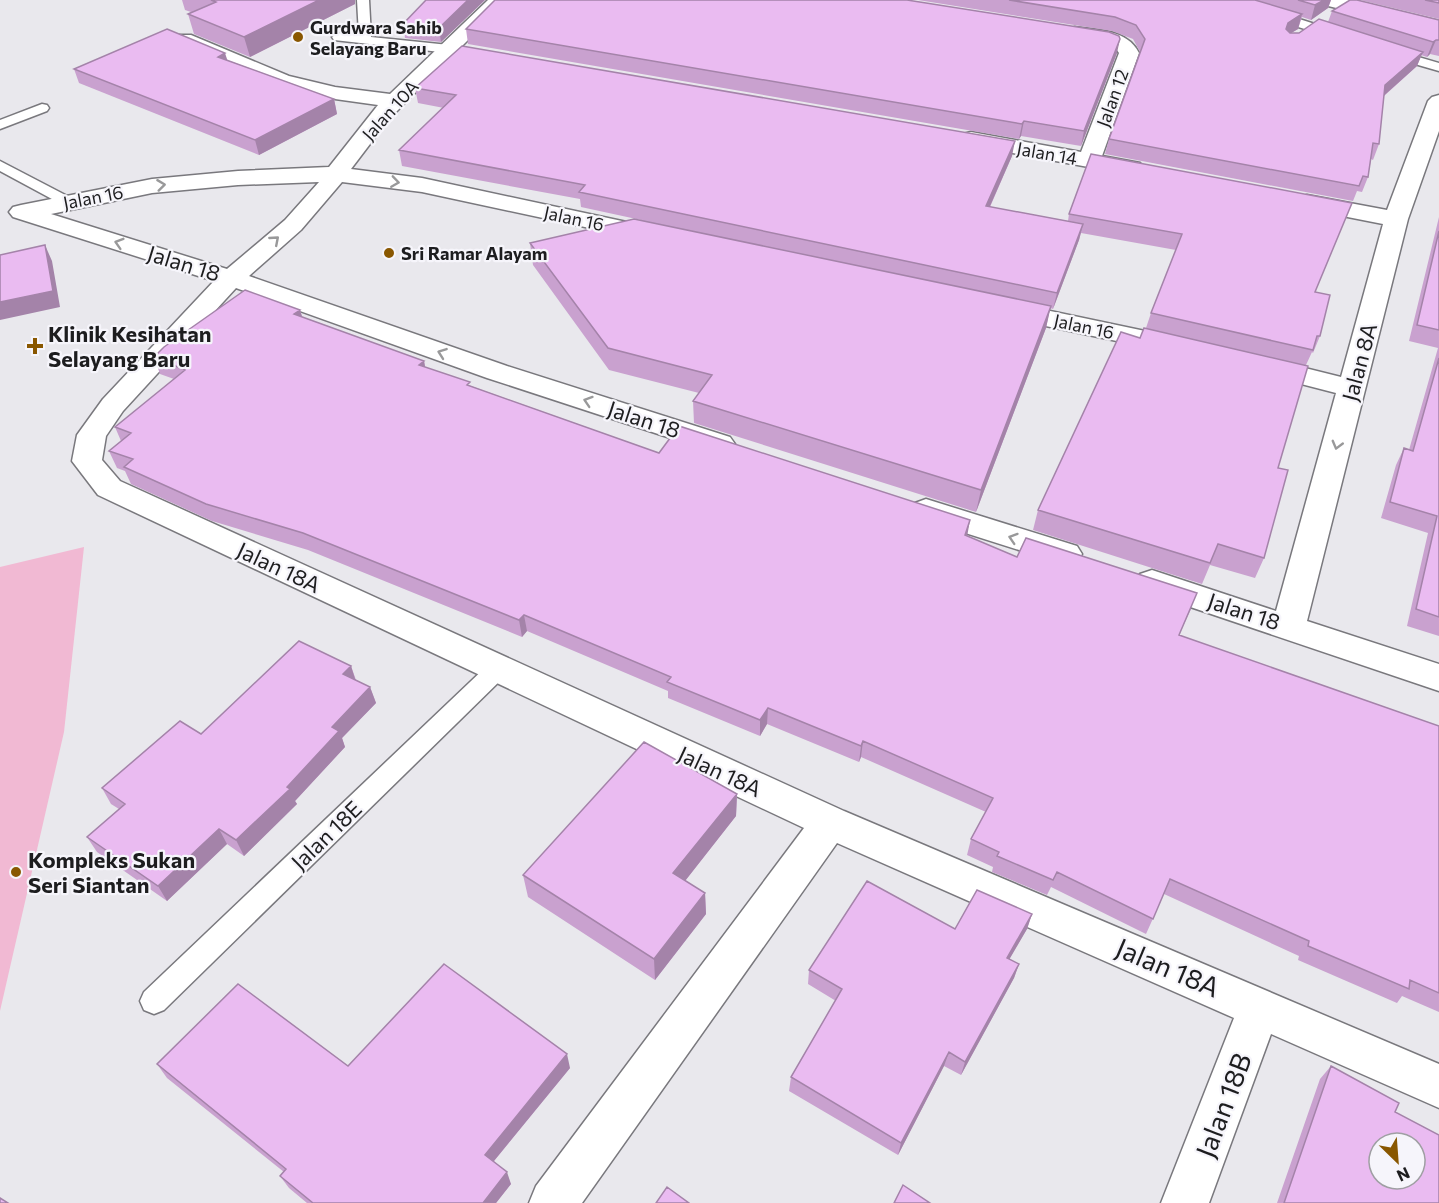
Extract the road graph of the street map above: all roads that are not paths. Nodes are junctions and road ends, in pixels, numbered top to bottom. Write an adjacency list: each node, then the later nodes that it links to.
1 (363, 0): 12 (lane)
2 (499, 0): 13 (street, Jalan 10A)
3 (1334, 9): 5 (lane); 6 (street)
4 (1259, 10): 5 (lane)
5 (1313, 27): 10 (lane); 11 (lane)
6 (1439, 27)
7 (1056, 30): 22 (street, Jalan 12)
8 (174, 35): 17 (street)
9 (338, 37): 12 (lane)
10 (1297, 37)
11 (1346, 38)
12 (365, 40): 13 (lane)
13 (448, 49): 15 (street); 17 (street, Jalan 10A)
14 (1378, 49): 16 (lane)
15 (472, 53)
16 (1439, 68)
17 (394, 101): 25 (street, Jalan 10A)
18 (1439, 101): 29 (street, Jalan 8A)
19 (42, 108): 20 (lane)
20 (0, 125)
21 (949, 136): 22 (street, Jalan 14)
22 (1089, 160): 24 (street, Jalan 14)
23 (0, 165): 27 (lane)
24 (1158, 173)
25 (337, 174): 27 (street, Jalan 16, one-way to 25); 30 (street, Jalan 16, one-way to 30); 31 (street, Jalan 18A, one-way to 25)
26 (1284, 198): 29 (street)
27 (68, 202): 28 (street, Jalan 16)
28 (11, 215): 31 (street, Jalan 18, one-way to 28)
29 (1396, 219): 35 (street, Jalan 8A)
30 (667, 237)
31 (231, 278): 36 (street, Jalan 18, one-way to 31); 41 (street, Jalan 18A)
32 (983, 304): 33 (street, Jalan 16)
33 (1182, 346)
34 (1239, 360): 35 (street)
35 (1352, 388): 40 (street, Jalan 8A, one-way to 40)
36 (746, 452)
37 (904, 503): 38 (street, one-way to 37)
38 (1097, 564)
39 (1131, 575): 40 (street, Jalan 18)
40 (1289, 626): 42 (street, Jalan 18)
41 (498, 669): 43 (street, Jalan 18A); 44 (lane, Jalan 18E)
42 (1439, 678)
43 (830, 822): 45 (street, Jalan 18A); 47 (street)
44 (154, 1001)
45 (1260, 1007): 46 (street, Jalan 18A); 48 (street, Jalan 18B)
46 (1439, 1086)
47 (554, 1203)
48 (1185, 1203)

